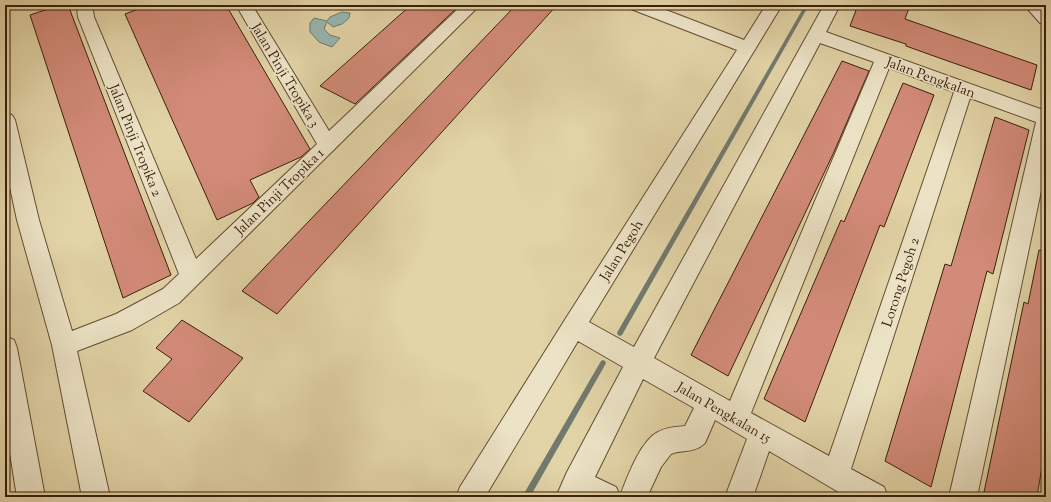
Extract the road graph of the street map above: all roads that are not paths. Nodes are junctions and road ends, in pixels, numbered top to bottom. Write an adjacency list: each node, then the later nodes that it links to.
1 (89, 5): 17 (street, Jalan Pinji Tropika 2)
2 (244, 5): 16 (street, Jalan Pinji Tropika 3)
3 (472, 5): 16 (street, Jalan Pinji Tropika 1)
4 (637, 5): 10 (street)
5 (774, 5): 10 (street, Jalan Pegoh)
6 (832, 5): 9 (street)
7 (1032, 5): 8 (street)
8 (1046, 19)
9 (817, 35): 11 (street, Jalan Pengkalan); 21 (street)
10 (748, 48): 18 (street, Jalan Pegoh)
11 (884, 59): 12 (street, Jalan Pengkalan); 24 (street)
12 (964, 89): 13 (street, Jalan Pengkalan); 26 (street, Lorong Pegoh 2)
13 (1046, 118)
14 (5, 120): 19 (street)
15 (1046, 122): 35 (street)
16 (327, 144): 17 (street, Jalan Pinji Tropika 1)
17 (192, 277): 19 (street, Jalan Pinji Tropika 1)
18 (574, 326): 21 (street, Jalan Pengkalan 15); 30 (street, Jalan Pegoh)
19 (64, 345): 29 (street)
20 (5, 348): 22 (street)
21 (638, 363): 23 (street, Jalan Pengkalan 15); 27 (street)
22 (7, 376): 28 (street)
23 (709, 403): 24 (street, Jalan Pengkalan 15); 32 (street)
24 (736, 418): 25 (street, Jalan Pengkalan 15)
25 (762, 434): 26 (street, Jalan Pengkalan 15); 33 (street)
26 (836, 475): 34 (street, Jalan Pengkalan 15)
27 (573, 490): 31 (street)
28 (24, 492)
29 (96, 497)
30 (470, 497)
31 (606, 497)
32 (633, 497)
33 (739, 497)
34 (874, 497)
35 (963, 497)

